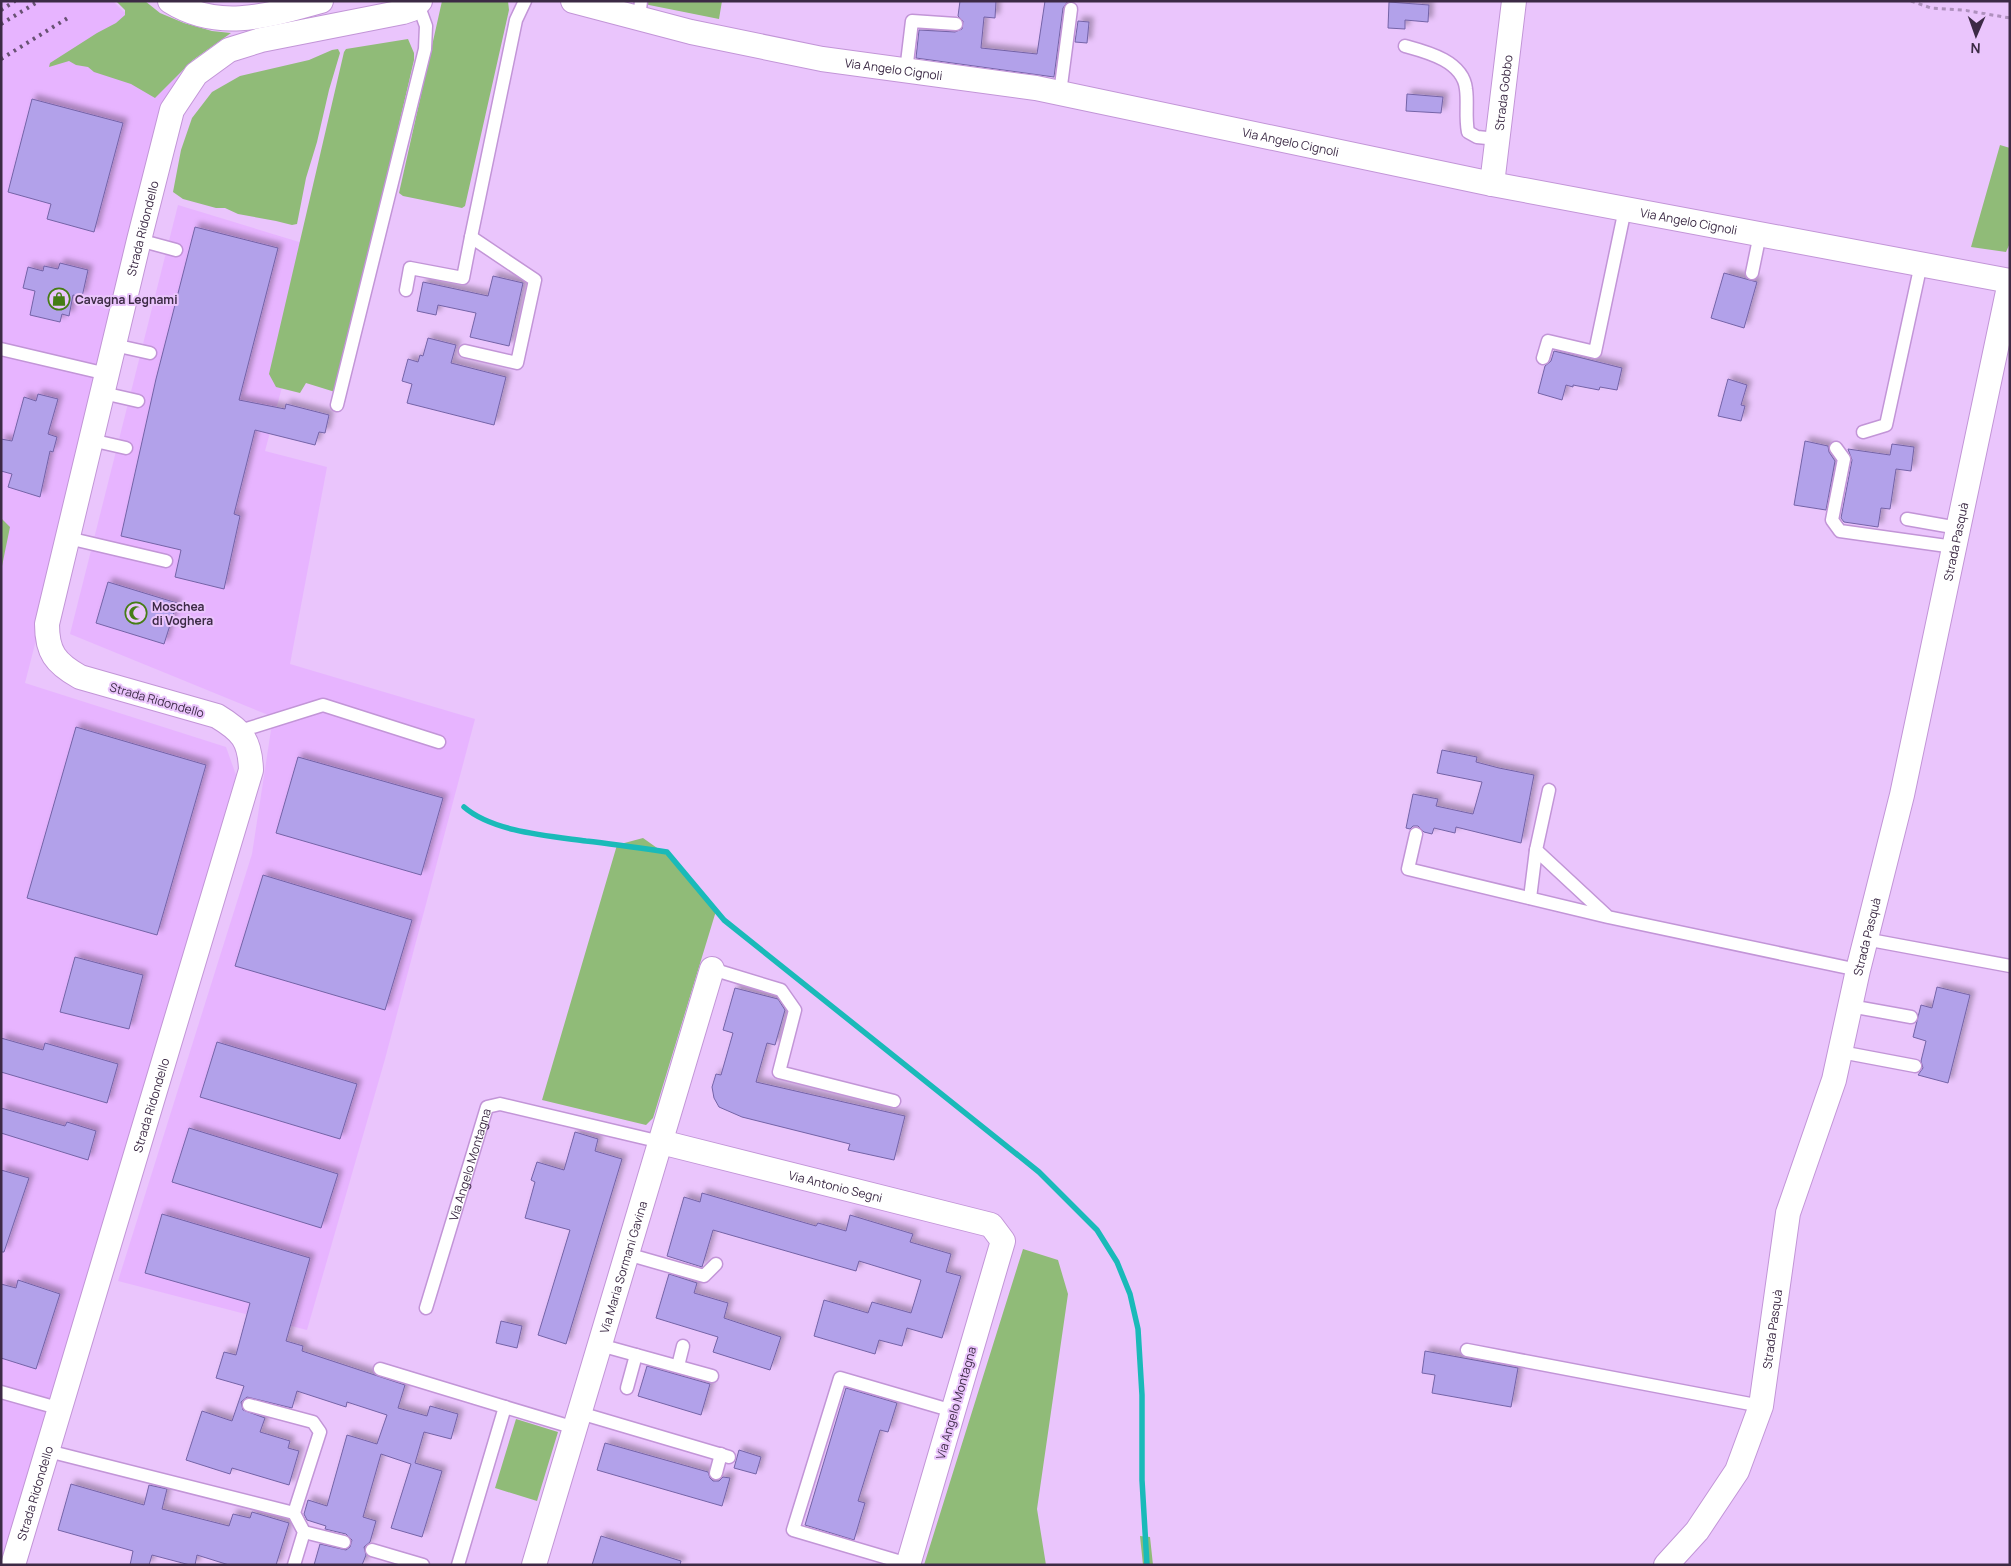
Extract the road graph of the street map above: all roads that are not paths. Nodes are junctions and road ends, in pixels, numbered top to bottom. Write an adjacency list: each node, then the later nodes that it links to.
1 (170, 1): 2 (street)
2 (321, 1)
3 (525, 1): 17 (lane)
4 (573, 1): 8 (street, Via Angelo Cignoli)
5 (1514, 1): 13 (street, Strada Gobbo)
6 (419, 2): 18 (street, Strada Ridondello); 31 (lane)
7 (1071, 9): 12 (lane)
8 (640, 10): 11 (street, Via Angelo Cignoli)
9 (956, 24): 11 (lane)
10 (1405, 46): 13 (lane)
11 (906, 71): 12 (street, Via Angelo Cignoli)
12 (1060, 93): 14 (street, Via Angelo Cignoli)
13 (1497, 139): 14 (street, Strada Gobbo)
14 (1492, 184): 15 (street, Via Angelo Cignoli)
15 (1625, 209): 16 (street, Via Angelo Cignoli); 28 (lane)
16 (1760, 234): 20 (street, Via Angelo Cignoli); 21 (lane)
17 (471, 237): 23 (lane); 26 (lane)
18 (139, 240): 19 (lane); 24 (street, Strada Ridondello)
19 (176, 250)
20 (1920, 264): 22 (street, Via Angelo Cignoli); 32 (lane)
21 (1752, 273)
22 (2010, 282): 38 (street, Strada Pasquà)
23 (406, 290)
24 (114, 345): 27 (lane); 29 (street, Strada Ridondello)
25 (1, 349): 29 (lane)
26 (465, 351)
27 (150, 353)
28 (1543, 358)
29 (105, 384): 30 (lane); 33 (street, Strada Ridondello)
30 (138, 401)
31 (337, 406)
32 (1863, 432)
33 (91, 440): 34 (lane); 37 (street, Strada Ridondello)
34 (126, 448)
35 (1836, 448): 38 (lane)
36 (1907, 519): 38 (lane)
37 (68, 538): 39 (lane); 40 (street, Strada Ridondello)
38 (1956, 538): 47 (street, Strada Pasquà)
39 (166, 560)
40 (240, 731): 41 (lane); 73 (street, Strada Ridondello)
41 (439, 742)
42 (1549, 790): 44 (lane)
43 (1416, 834): 45 (lane)
44 (1536, 850): 45 (lane); 46 (lane)
45 (1530, 898): 46 (lane)
46 (1608, 917): 50 (lane)
47 (1865, 939): 48 (lane); 50 (street, Strada Pasquà)
48 (2010, 966)
49 (712, 969): 55 (lane); 56 (street, Via Maria Sormani Gavina)
50 (1858, 970): 51 (street, Strada Pasquà)
51 (1850, 1006): 52 (lane); 53 (street, Strada Pasquà)
52 (1911, 1017)
53 (1841, 1052): 54 (lane); 72 (street, Strada Pasquà)
54 (1914, 1066)
55 (894, 1101)
56 (661, 1142): 57 (street, Via Antonio Segni); 58 (street, Via Maria Sormani Gavina); 60 (lane, Via Angelo Montagna)
57 (1003, 1241): 74 (street, Via Angelo Montagna)
58 (627, 1254): 59 (lane); 61 (street, Via Maria Sormani Gavina)
59 (716, 1264)
60 (426, 1308)
61 (600, 1344): 64 (lane); 75 (street, Via Maria Sormani Gavina)
62 (683, 1346): 65 (lane)
63 (1467, 1350): 72 (lane)
64 (636, 1355): 65 (lane); 68 (lane)
65 (678, 1366): 67 (lane)
66 (380, 1369): 71 (lane)
67 (712, 1376)
68 (626, 1388)
69 (1, 1392): 73 (lane)
70 (249, 1404): 78 (lane)
71 (505, 1406): 75 (lane); 86 (lane)
72 (1761, 1406): 88 (street, Strada Pasquà)
73 (61, 1409): 76 (street, Strada Ridondello)
74 (953, 1411): 82 (street, Via Angelo Montagna); 82 (lane)
75 (577, 1420): 77 (lane); 87 (street, Via Maria Sormani Gavina)
76 (48, 1451): 78 (lane); 83 (street, Strada Ridondello)
77 (716, 1473)
78 (294, 1513): 79 (lane)
79 (304, 1532): 80 (lane); 84 (lane)
80 (344, 1542)
81 (372, 1550): 85 (lane)
82 (908, 1564)
83 (13, 1565)
84 (294, 1565)
85 (423, 1565)
86 (458, 1565)
87 (534, 1565)
88 (1666, 1565)

